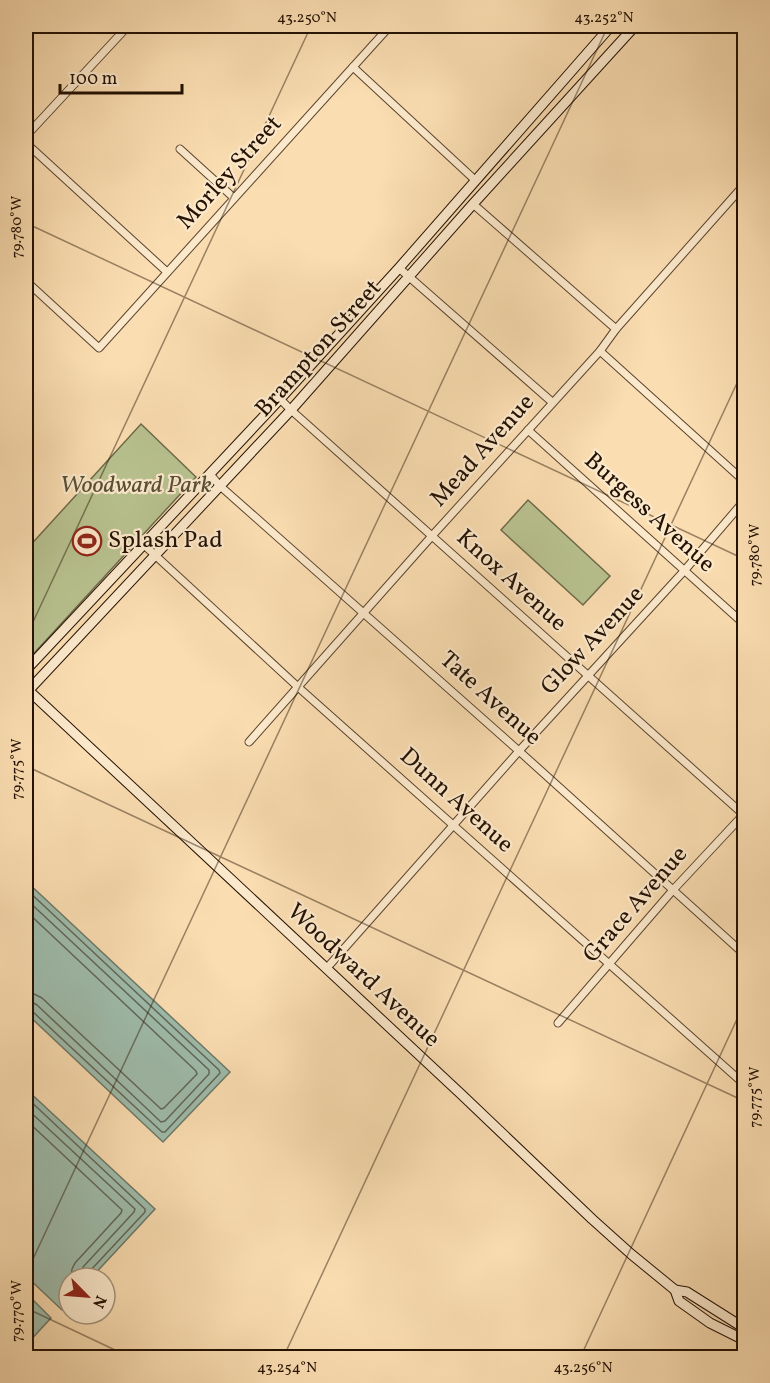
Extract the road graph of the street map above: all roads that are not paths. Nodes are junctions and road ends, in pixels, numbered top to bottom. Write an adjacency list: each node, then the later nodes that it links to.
1 (128, 26): 6 (street)
2 (390, 26): 5 (street, Morley Street)
3 (611, 26): 9 (street, Brampton Street)
4 (635, 26): 12 (street, Brampton Street)
5 (353, 67): 9 (street); 11 (street, Morley Street)
6 (26, 136)
7 (26, 143): 14 (street)
8 (180, 149): 11 (street)
9 (475, 180): 13 (street, Brampton Street)
10 (744, 185): 17 (street, Mead Avenue)
11 (234, 198): 14 (street, Morley Street)
12 (473, 204): 15 (street, Brampton Street); 17 (street)
13 (399, 268): 15 (street); 19 (street, Brampton Street)
14 (167, 272): 16 (street, Morley Street)
15 (410, 277): 20 (street); 21 (street, Brampton Street)
16 (26, 281)
17 (616, 329): 18 (street, Mead Avenue)
18 (600, 351): 20 (street, Mead Avenue); 24 (street)
19 (280, 399): 21 (street, Knox Avenue); 23 (street, Brampton Street)
20 (552, 402): 22 (street, Mead Avenue)
21 (291, 410): 25 (street, Brampton Street); 27 (street, Knox Avenue)
22 (528, 430): 27 (street, Mead Avenue); 30 (street, Burgess Avenue)
23 (210, 474): 25 (street, Tate Avenue); 28 (street, Brampton Street)
24 (744, 481)
25 (219, 485): 29 (street, Brampton Street); 31 (street, Tate Avenue)
26 (744, 501): 30 (street, Glow Avenue)
27 (431, 537): 31 (street, Mead Avenue); 34 (street, Knox Avenue)
28 (144, 545): 29 (street, Dunn Avenue); 33 (street, Brampton Street)
29 (154, 555): 35 (street, Dunn Avenue); 36 (street, Brampton Street)
30 (684, 571): 32 (street, Burgess Avenue); 34 (street, Glow Avenue)
31 (363, 614): 35 (street, Mead Avenue); 38 (street, Tate Avenue)
32 (744, 624)
33 (26, 670)
34 (588, 675): 38 (street, Glow Avenue); 39 (street, Knox Avenue)
35 (298, 687): 37 (street, Mead Avenue); 40 (street, Dunn Avenue)
36 (26, 691): 44 (street, Woodward Avenue)
37 (249, 742)
38 (519, 751): 40 (street, Glow Avenue); 41 (street, Tate Avenue)
39 (744, 814): 41 (street, Grace Avenue)
40 (453, 825): 43 (street, Dunn Avenue); 44 (street, Glow Avenue)
41 (673, 890): 42 (street, Tate Avenue); 43 (street, Grace Avenue)
42 (744, 954)
43 (610, 963): 45 (street, Grace Avenue); 46 (street, Dunn Avenue)
44 (326, 969): 47 (street, Woodward Avenue)
45 (558, 1023)
46 (744, 1084)
47 (675, 1290): 48 (street, Woodward Avenue); 49 (street, Woodward Avenue)
48 (744, 1328)
49 (744, 1340)

